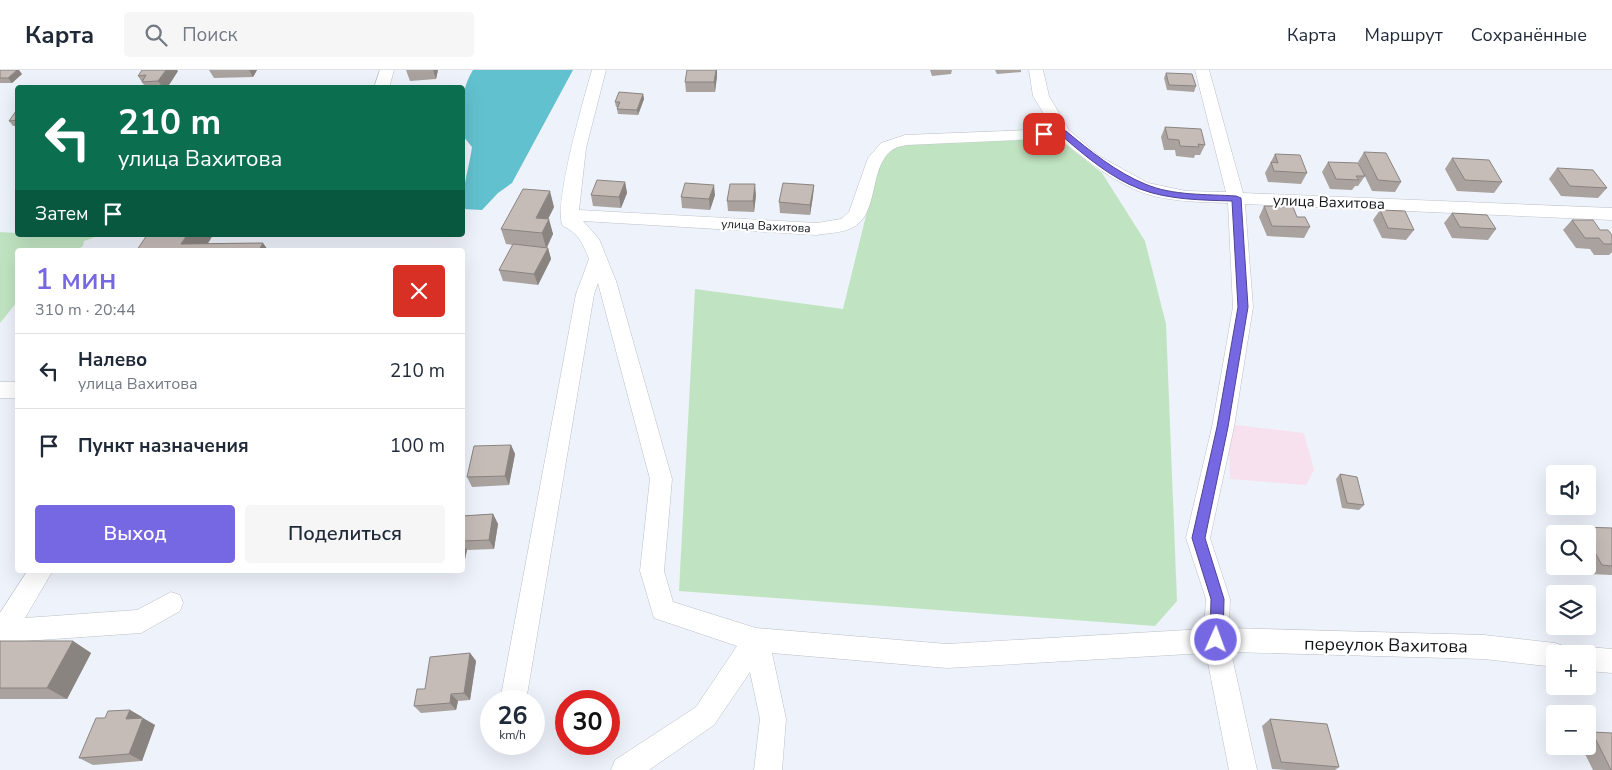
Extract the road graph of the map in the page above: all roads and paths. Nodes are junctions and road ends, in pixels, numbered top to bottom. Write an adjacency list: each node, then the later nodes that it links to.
1 (387, 70): 5 (street)
2 (598, 70): 9 (street)
3 (1036, 70): 6 (street, улица Вахитова)
4 (1202, 70): 7 (street)
5 (382, 85)
6 (1063, 133): 7 (street, улица Вахитова); 9 (street, улица Вахитова)
7 (1236, 198): 8 (street, улица Вахитова); 15 (street)
8 (1612, 214)
9 (569, 215): 10 (street)
10 (597, 260): 14 (street, переулок Вахитова); 19 (street)
11 (39, 573): 13 (street)
12 (171, 603): 13 (street)
13 (2, 633)
14 (756, 640): 15 (street, переулок Вахитова); 20 (street); 21 (street)
15 (1216, 640): 16 (street, переулок Вахитова); 22 (street)
16 (1546, 654)
17 (1596, 660): 18 (street)
18 (1612, 661)
19 (515, 690)
20 (625, 770)
21 (768, 770)
22 (1243, 770)

